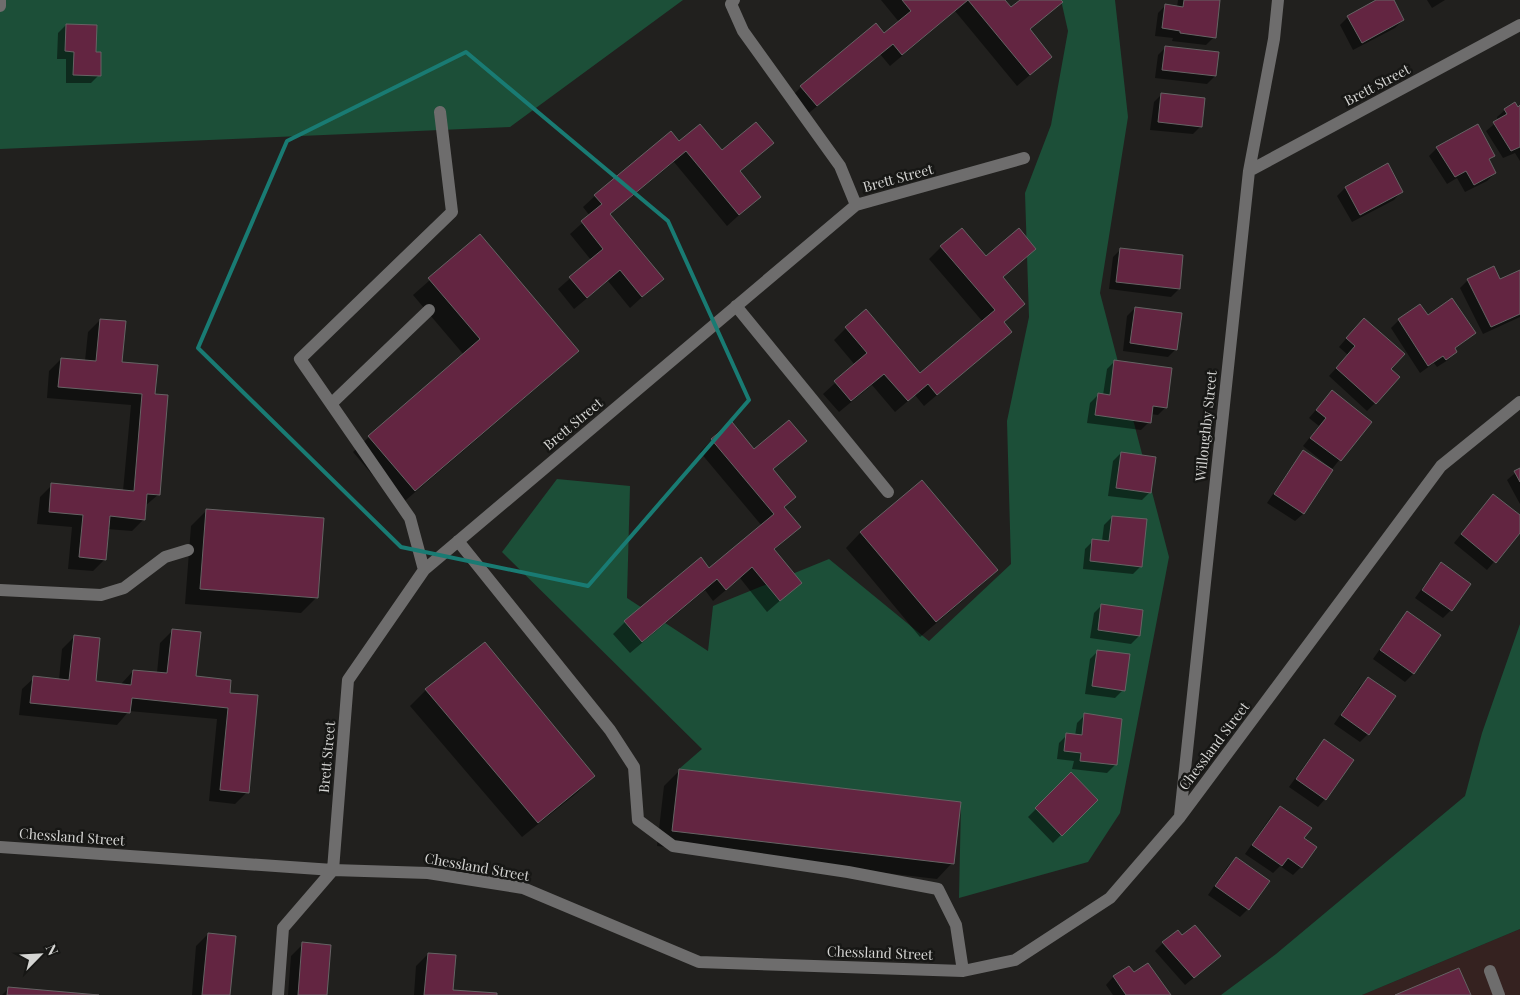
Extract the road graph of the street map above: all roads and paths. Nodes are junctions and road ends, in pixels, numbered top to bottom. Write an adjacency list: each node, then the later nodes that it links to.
1 (0, 0): 4 (street)
2 (734, 0): 9 (street)
3 (1278, 0): 8 (street, Willoughby Street)
4 (0, 6)
5 (1520, 25): 8 (street, Brett Street)
6 (440, 112): 13 (street)
7 (1024, 158): 9 (street, Brett Street)
8 (1248, 171): 19 (street, Willoughby Street)
9 (856, 205): 10 (street, Brett Street)
10 (736, 306): 14 (street); 15 (street, Brett Street)
11 (429, 310): 13 (street)
12 (1520, 402): 19 (street, Chessland Street)
13 (331, 404): 17 (street)
14 (888, 492)
15 (458, 541): 17 (street, Brett Street); 22 (street)
16 (188, 550): 18 (street)
17 (424, 570): 21 (street, Brett Street)
18 (0, 590)
19 (1180, 817): 22 (street, Chessland Street)
20 (0, 847): 21 (street, Chessland Street)
21 (332, 870): 22 (street, Chessland Street); 24 (street)
22 (963, 971)
23 (1490, 971): 25 (street)
24 (278, 995)
25 (1499, 995)

